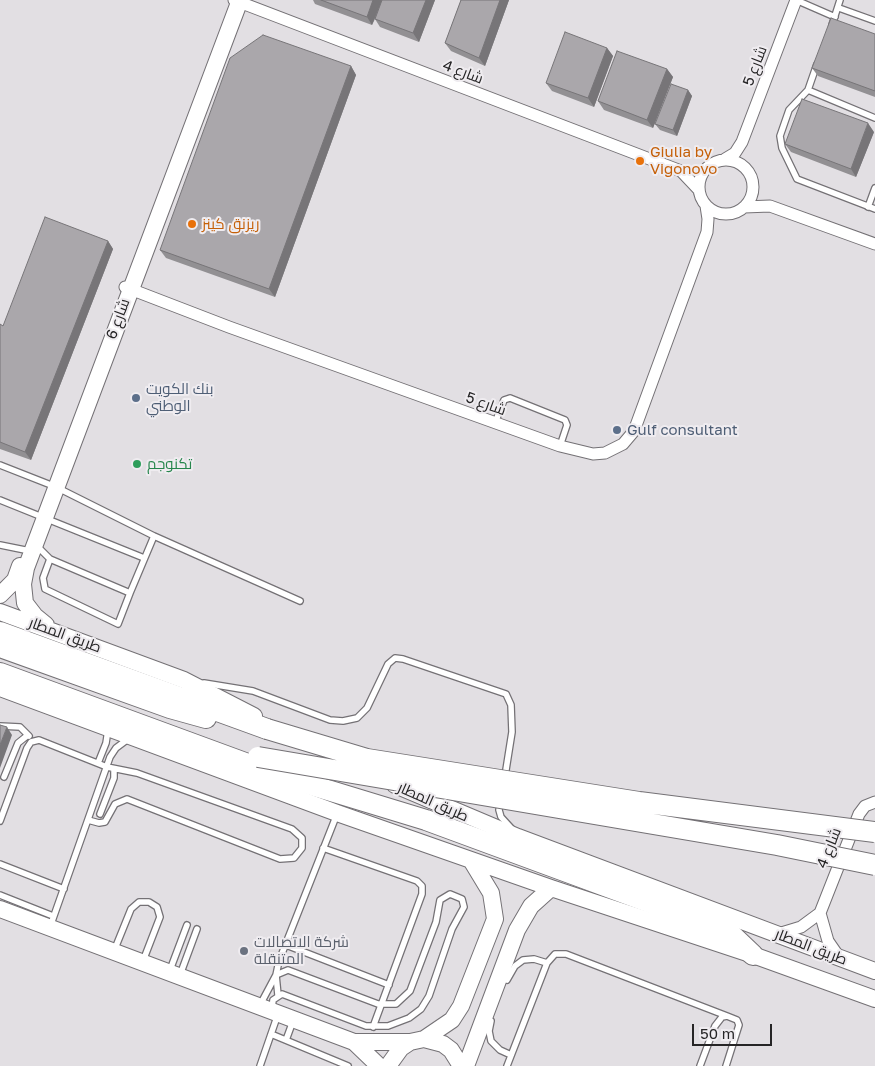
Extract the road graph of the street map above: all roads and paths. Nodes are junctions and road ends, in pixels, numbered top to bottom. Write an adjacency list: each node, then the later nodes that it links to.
1 (796, 0): 5 (lane); 11 (street, شارع 5)
2 (840, 0): 4 (lane)
3 (237, 1): 15 (street, شارع 4); 27 (main road, شارع 6)
4 (839, 8): 5 (lane); 6 (lane)
5 (835, 17): 7 (lane)
6 (875, 21)
7 (828, 36)
8 (821, 54): 9 (lane)
9 (808, 90): 10 (lane); 21 (lane)
10 (875, 118)
11 (742, 142): 12 (street, شارع 5); 14 (street, شارع 5)
12 (725, 159): 13 (street); 14 (street)
13 (706, 167): 15 (street, شارع 4); 16 (street)
14 (746, 168): 17 (street)
15 (681, 171): 16 (street, شارع 4)
16 (698, 188): 19 (street)
17 (753, 188): 20 (street); 22 (street)
18 (875, 188): 21 (lane)
19 (706, 206): 24 (street); 25 (street, شارع 5)
20 (770, 206): 22 (street); 26 (street)
21 (868, 206): 23 (lane)
22 (744, 207): 24 (street)
23 (875, 209)
24 (726, 214): 25 (street, شارع 5)
25 (707, 232): 29 (street, شارع 5)
26 (875, 244)
27 (127, 287): 28 (street, شارع 5); 31 (main road, شارع 6)
28 (495, 423): 29 (street, شارع 5); 29 (lane)
29 (560, 446)
30 (0, 465): 31 (lane)
31 (54, 486): 33 (main road, شارع 6); 34 (lane)
32 (0, 500): 33 (lane)
33 (42, 515): 36 (main road, شارع 6); 37 (lane)
34 (154, 536): 37 (lane); 41 (lane)
35 (0, 545): 36 (lane)
36 (31, 548): 38 (lane); 40 (main road, شارع 6); 43 (main road, شارع 6)
37 (144, 558): 39 (lane)
38 (50, 560): 39 (lane); 39 (lane)
39 (130, 593)
40 (0, 595)
41 (300, 601)
42 (0, 612): 43 (main road, طريق المطار)
43 (55, 630): 47 (main road, طريق المطار)
44 (0, 632): 51 (highway)
45 (0, 647): 51 (highway)
46 (0, 673): 52 (highway)
47 (184, 680): 66 (main road, طريق المطار); 66 (lane)
48 (0, 688): 50 (main road, طريق المطار)
49 (0, 726): 53 (lane)
50 (108, 728): 54 (main road, طريق المطار); 56 (lane)
51 (268, 729): 65 (highway, bridge)
52 (162, 732): 70 (highway, bridge); 84 (highway)
53 (28, 735): 55 (lane); 59 (lane)
54 (132, 737): 57 (lane); 62 (main road, طريق المطار)
55 (34, 741): 56 (lane); 64 (lane)
56 (98, 763): 57 (lane)
57 (107, 767): 58 (lane); 63 (lane)
58 (114, 769): 61 (lane); 63 (lane)
59 (4, 777)
60 (875, 802): 75 (street, شارع 4)
61 (100, 814)
62 (337, 814): 67 (lane); 68 (main road, طريق المطار)
63 (88, 820): 72 (lane)
64 (0, 821)
65 (875, 832)
66 (518, 837): 80 (main road, طريق المطار)
67 (323, 848): 82 (lane); 92 (lane)
68 (471, 860): 71 (main road, طريق المطار); 79 (main road)
69 (0, 864): 72 (lane)
70 (875, 865)
71 (551, 888): 81 (main road); 84 (main road, طريق المطار)
72 (64, 889): 76 (lane)
73 (0, 895): 76 (lane)
74 (0, 909): 76 (main road)
75 (820, 913): 80 (street); 85 (street)
76 (51, 922): 83 (main road)
77 (187, 925): 89 (lane)
78 (197, 929): 89 (lane)
79 (489, 934): 81 (main road); 102 (main road)
80 (778, 934): 85 (main road, طريق المطار)
81 (512, 941): 110 (main road)
82 (286, 945): 90 (lane); 92 (lane)
83 (114, 952): 86 (main road); 86 (lane)
84 (753, 954): 94 (main road, طريق المطار)
85 (839, 957): 88 (main road, طريق المطار)
86 (143, 963): 89 (main road)
87 (547, 963): 91 (lane); 98 (lane); 104 (lane)
88 (875, 971)
89 (174, 975): 96 (main road)
90 (276, 975): 93 (lane); 95 (lane); 96 (lane)
91 (506, 983)
92 (389, 985): 95 (lane)
93 (278, 995): 96 (lane); 99 (lane)
94 (875, 999)
95 (381, 1005): 99 (lane); 99 (lane)
96 (275, 1013): 100 (lane); 101 (lane); 103 (main road)
97 (494, 1013): 104 (lane)
98 (727, 1016): 112 (lane); 113 (lane)
99 (373, 1027)
100 (271, 1034): 101 (lane); 105 (lane)
101 (286, 1040): 106 (lane)
102 (417, 1041): 103 (main road); 108 (main road); 109 (main road)
103 (354, 1042): 107 (main road)
104 (511, 1055): 111 (lane)
105 (260, 1066)
106 (348, 1066)
107 (379, 1066)
108 (388, 1066)
109 (461, 1066)
110 (466, 1066)
111 (507, 1066)
112 (700, 1066)
113 (726, 1066)

